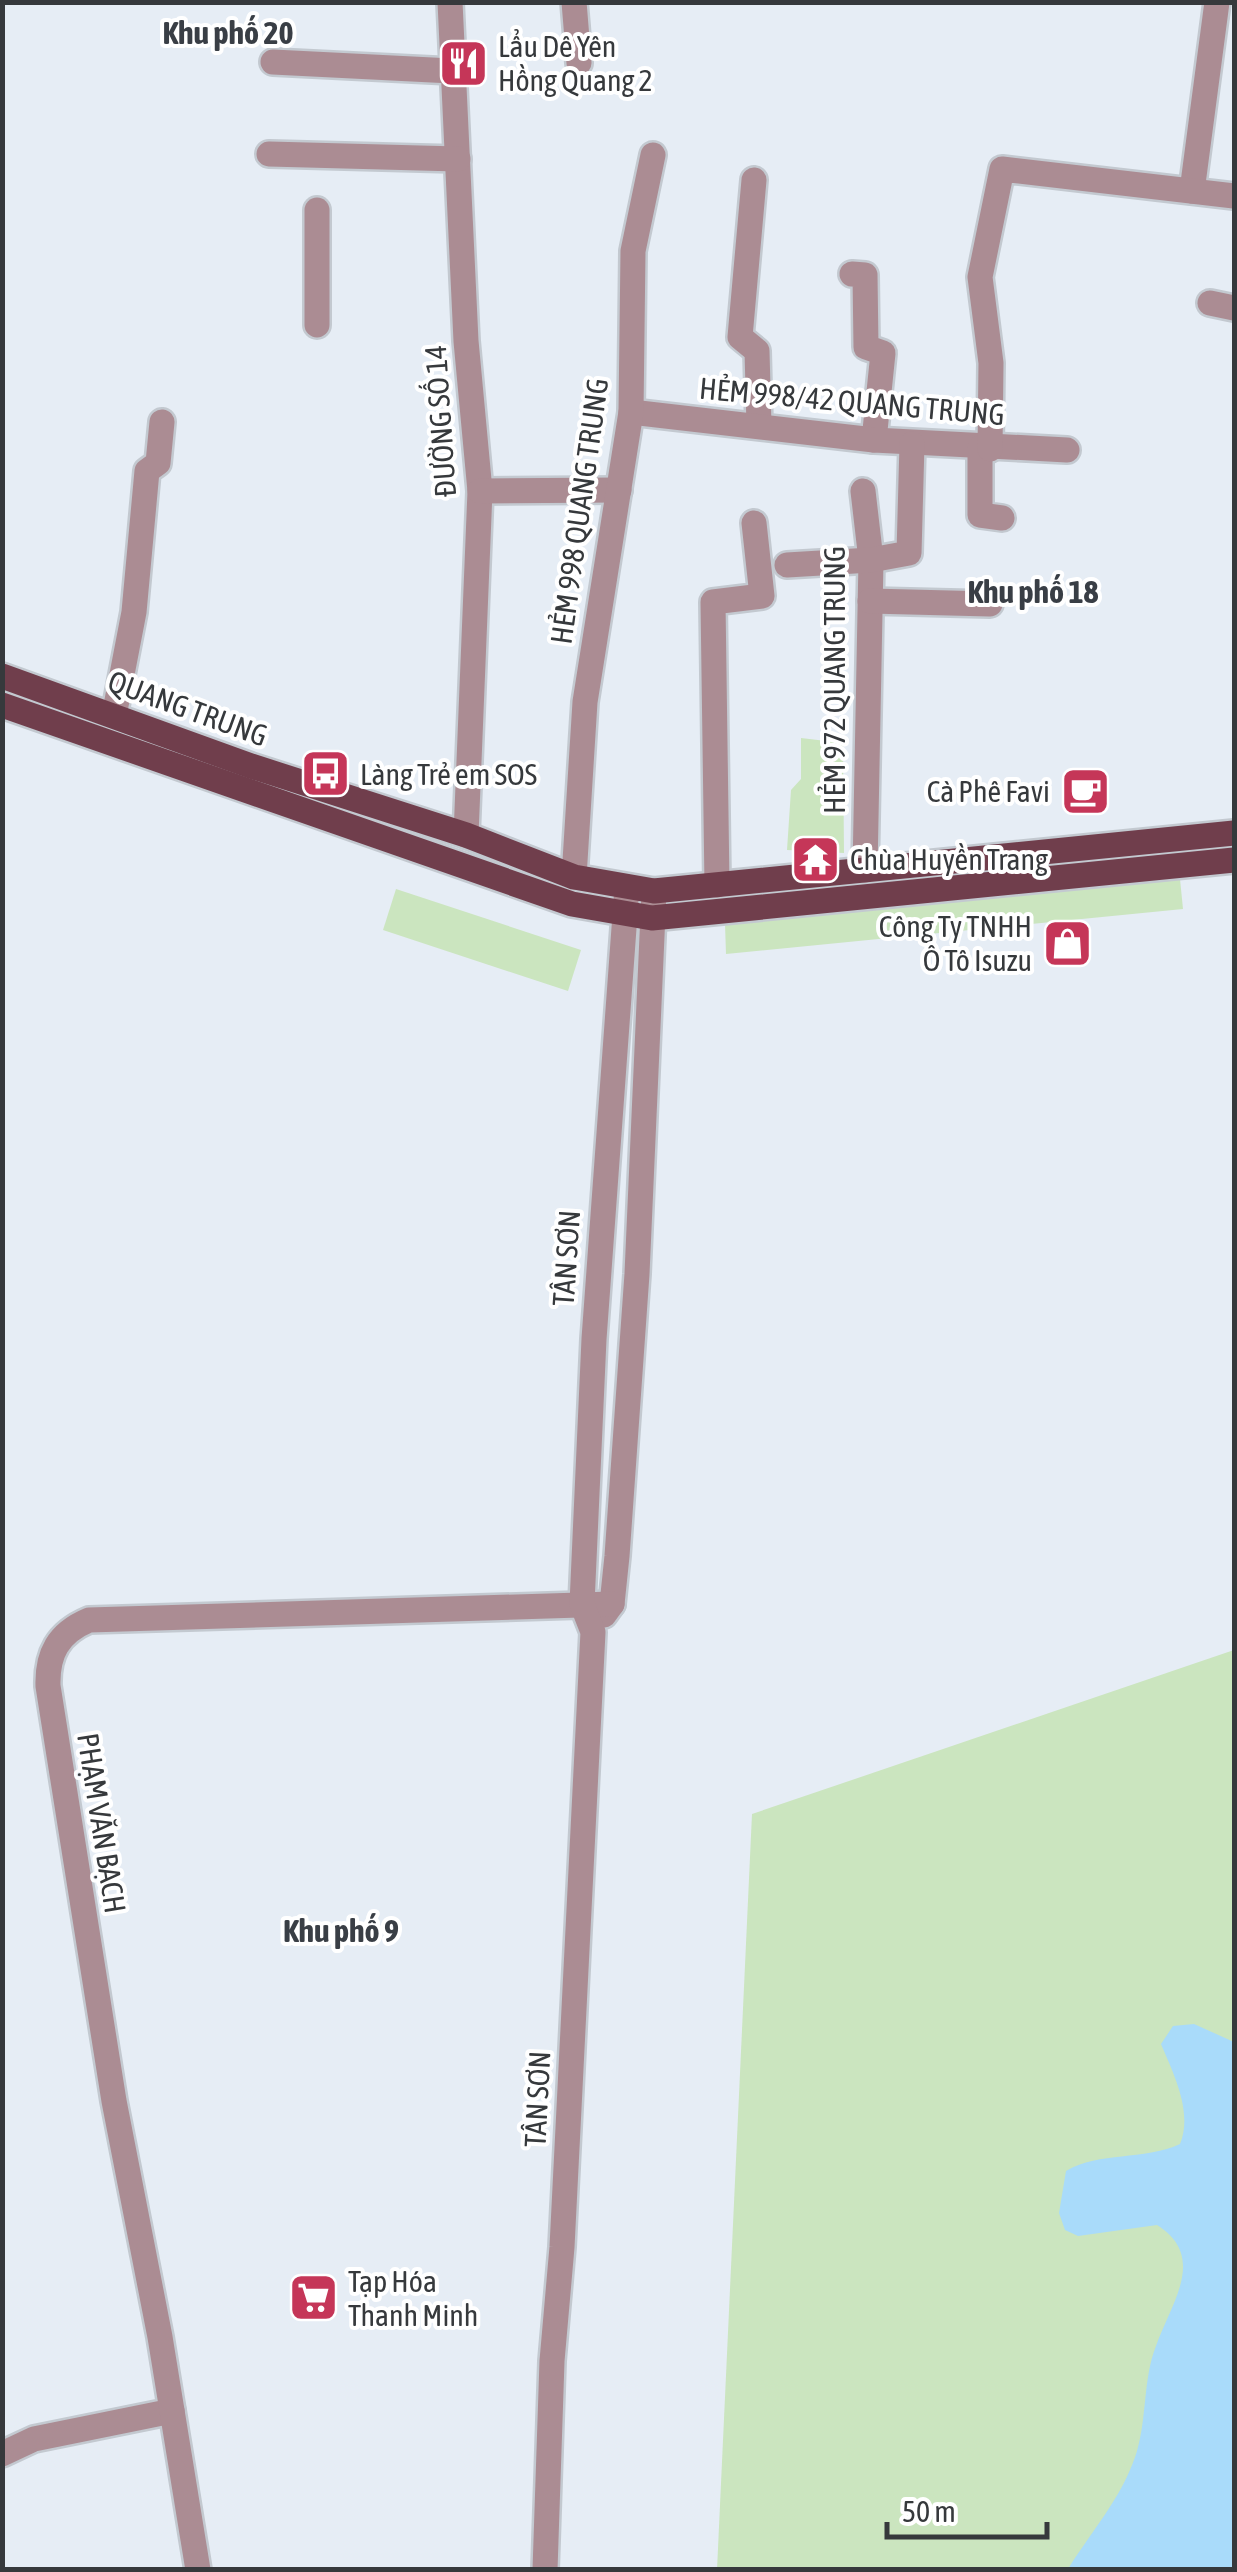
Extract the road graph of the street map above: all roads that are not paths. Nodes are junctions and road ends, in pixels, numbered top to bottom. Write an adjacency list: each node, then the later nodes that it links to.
1 (450, 2): 6 (street, ĐƯỜNG SỐ 14)
2 (574, 2): 5 (street)
3 (1217, 2): 11 (street)
4 (274, 62): 6 (street)
5 (579, 62)
6 (452, 71): 9 (street, ĐƯỜNG SỐ 14)
7 (269, 154): 9 (street)
8 (653, 155): 16 (street, HẺM 998 QUANG TRUNG)
9 (458, 159): 24 (street, ĐƯỜNG SỐ 14)
10 (754, 180): 18 (street)
11 (1192, 190): 12 (street); 21 (street)
12 (1234, 196)
13 (317, 210): 15 (street)
14 (852, 274): 19 (street)
15 (318, 325)
16 (631, 412): 18 (street, HẺM 998/42 QUANG TRUNG); 23 (street, HẺM 998 QUANG TRUNG)
17 (162, 422): 34 (street)
18 (759, 426): 19 (street, HẺM 998/42 QUANG TRUNG)
19 (874, 440): 20 (street, HẺM 998/42 QUANG TRUNG)
20 (912, 444): 21 (street, HẺM 998/42 QUANG TRUNG); 28 (street)
21 (985, 448): 22 (street, HẺM 998/42 QUANG TRUNG); 26 (street)
22 (1067, 450)
23 (619, 490): 24 (street); 39 (street, HẺM 998 QUANG TRUNG)
24 (480, 491): 36 (street, ĐƯỜNG SỐ 14)
25 (863, 492): 28 (street, HẺM 972 QUANG TRUNG)
26 (1002, 518)
27 (754, 523): 40 (street)
28 (871, 560): 29 (street); 30 (street, HẺM 972 QUANG TRUNG)
29 (787, 565)
30 (870, 601): 31 (street); 38 (street, HẺM 972 QUANG TRUNG)
31 (990, 604)
32 (2, 676): 34 (main road, QUANG TRUNG)
33 (2, 705): 43 (main road, QUANG TRUNG)
34 (114, 716): 36 (main road, QUANG TRUNG)
35 (1228, 834): 37 (main road); 38 (main road, QUANG TRUNG)
36 (466, 835): 39 (main road, QUANG TRUNG)
37 (1229, 861): 44 (main road, QUANG TRUNG)
38 (865, 870): 40 (main road, QUANG TRUNG)
39 (574, 877): 41 (main road, QUANG TRUNG)
40 (717, 885): 42 (main road, QUANG TRUNG)
41 (626, 887): 42 (main road, QUANG TRUNG); 43 (street, TÂN SƠN)
42 (654, 891): 44 (street)
43 (624, 914): 44 (main road, QUANG TRUNG); 45 (street, TÂN SƠN)
44 (652, 918): 46 (street)
45 (582, 1604): 46 (street, PHẠM VĂN BẠCH); 47 (street, TÂN SƠN); 48 (street, PHẠM VĂN BẠCH)
46 (612, 1604): 47 (street)
47 (593, 1632): 51 (street, TÂN SƠN)
48 (172, 2411): 49 (street); 50 (street, PHẠM VĂN BẠCH)
49 (2, 2454)
50 (198, 2570)
51 (545, 2570)

